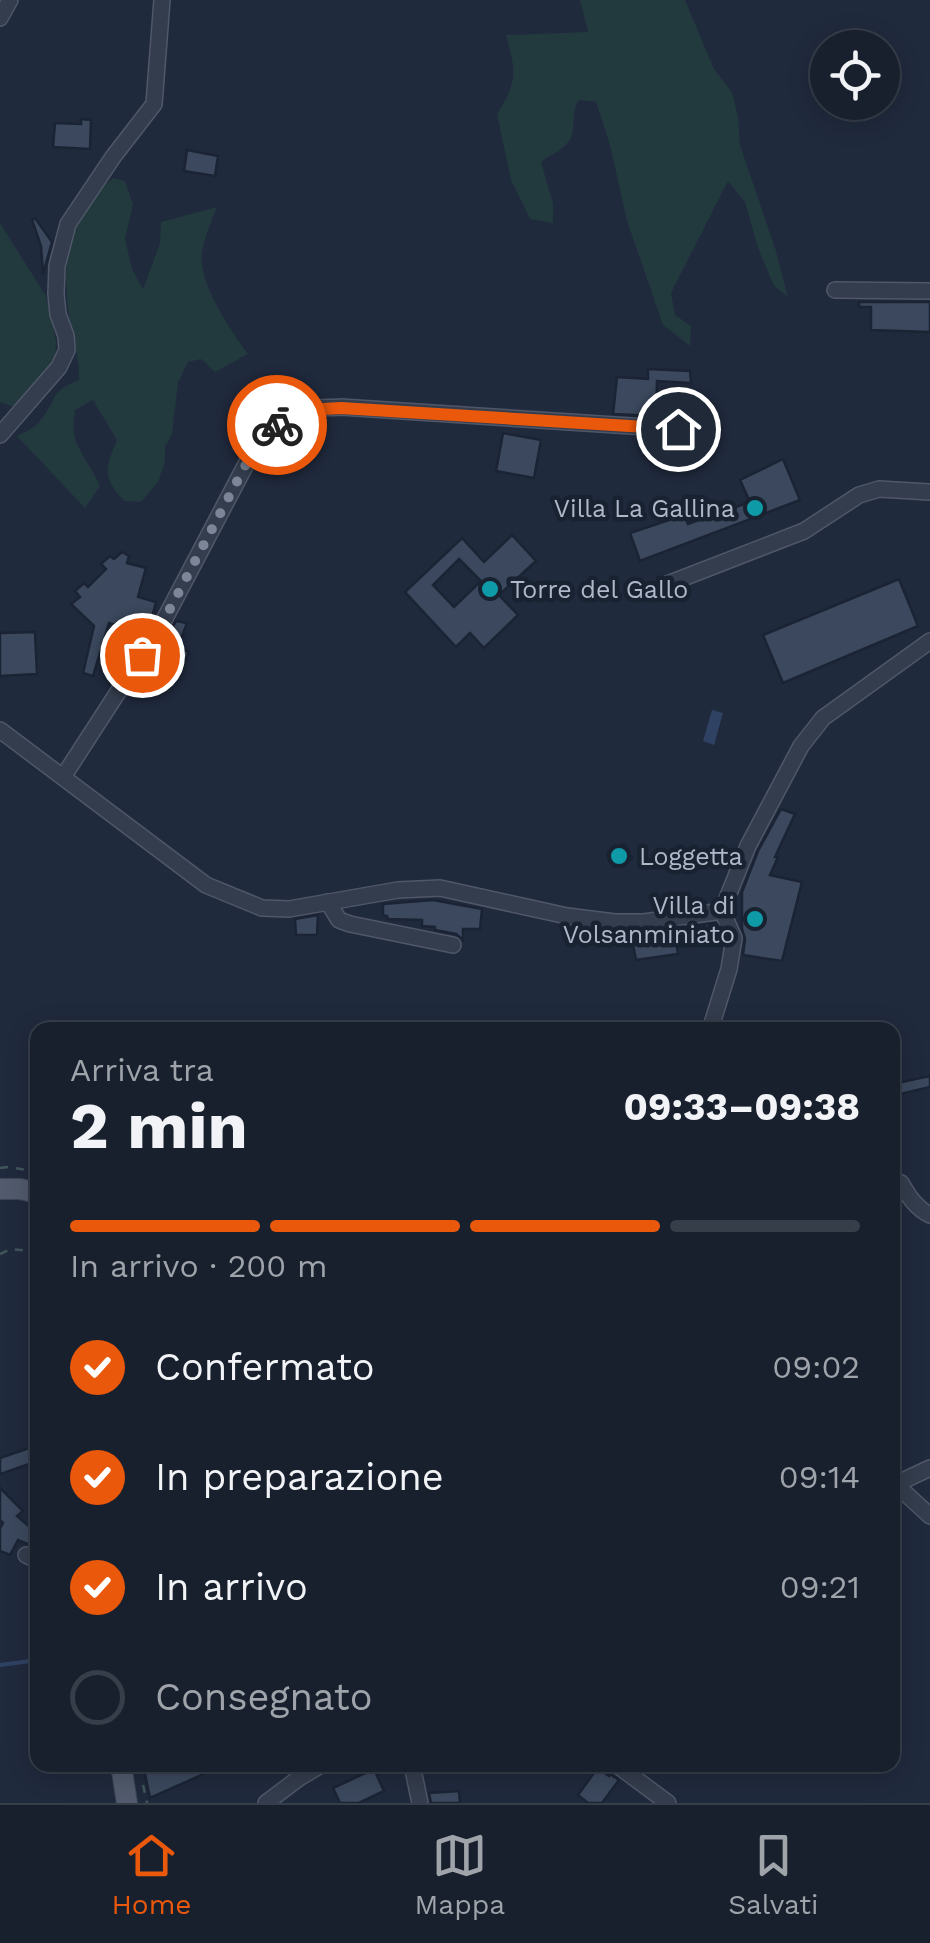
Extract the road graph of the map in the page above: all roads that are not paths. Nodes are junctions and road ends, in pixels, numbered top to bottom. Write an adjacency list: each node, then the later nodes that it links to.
1 (10, 0): 3 (street)
2 (162, 0): 7 (street)
3 (0, 18)
4 (836, 290): 5 (street)
5 (930, 291)
6 (678, 429): 12 (street)
7 (0, 435)
8 (930, 492): 9 (street)
9 (666, 585)
10 (930, 642): 14 (street)
11 (0, 730): 12 (street)
12 (62, 778): 13 (street)
13 (328, 902): 14 (street); 15 (street)
14 (722, 911): 16 (street)
15 (453, 946)
16 (713, 1022)
17 (902, 1183): 20 (street)
18 (0, 1190): 19 (main road)
19 (30, 1191)
20 (930, 1216)
21 (930, 1468): 22 (street)
22 (900, 1480)
23 (900, 1488): 24 (street)
24 (930, 1516)
25 (122, 1772): 29 (main road)
26 (309, 1772): 30 (street)
27 (413, 1772): 31 (street)
28 (626, 1772): 32 (street)
29 (127, 1803)
30 (266, 1803)
31 (420, 1803)
32 (668, 1803)

